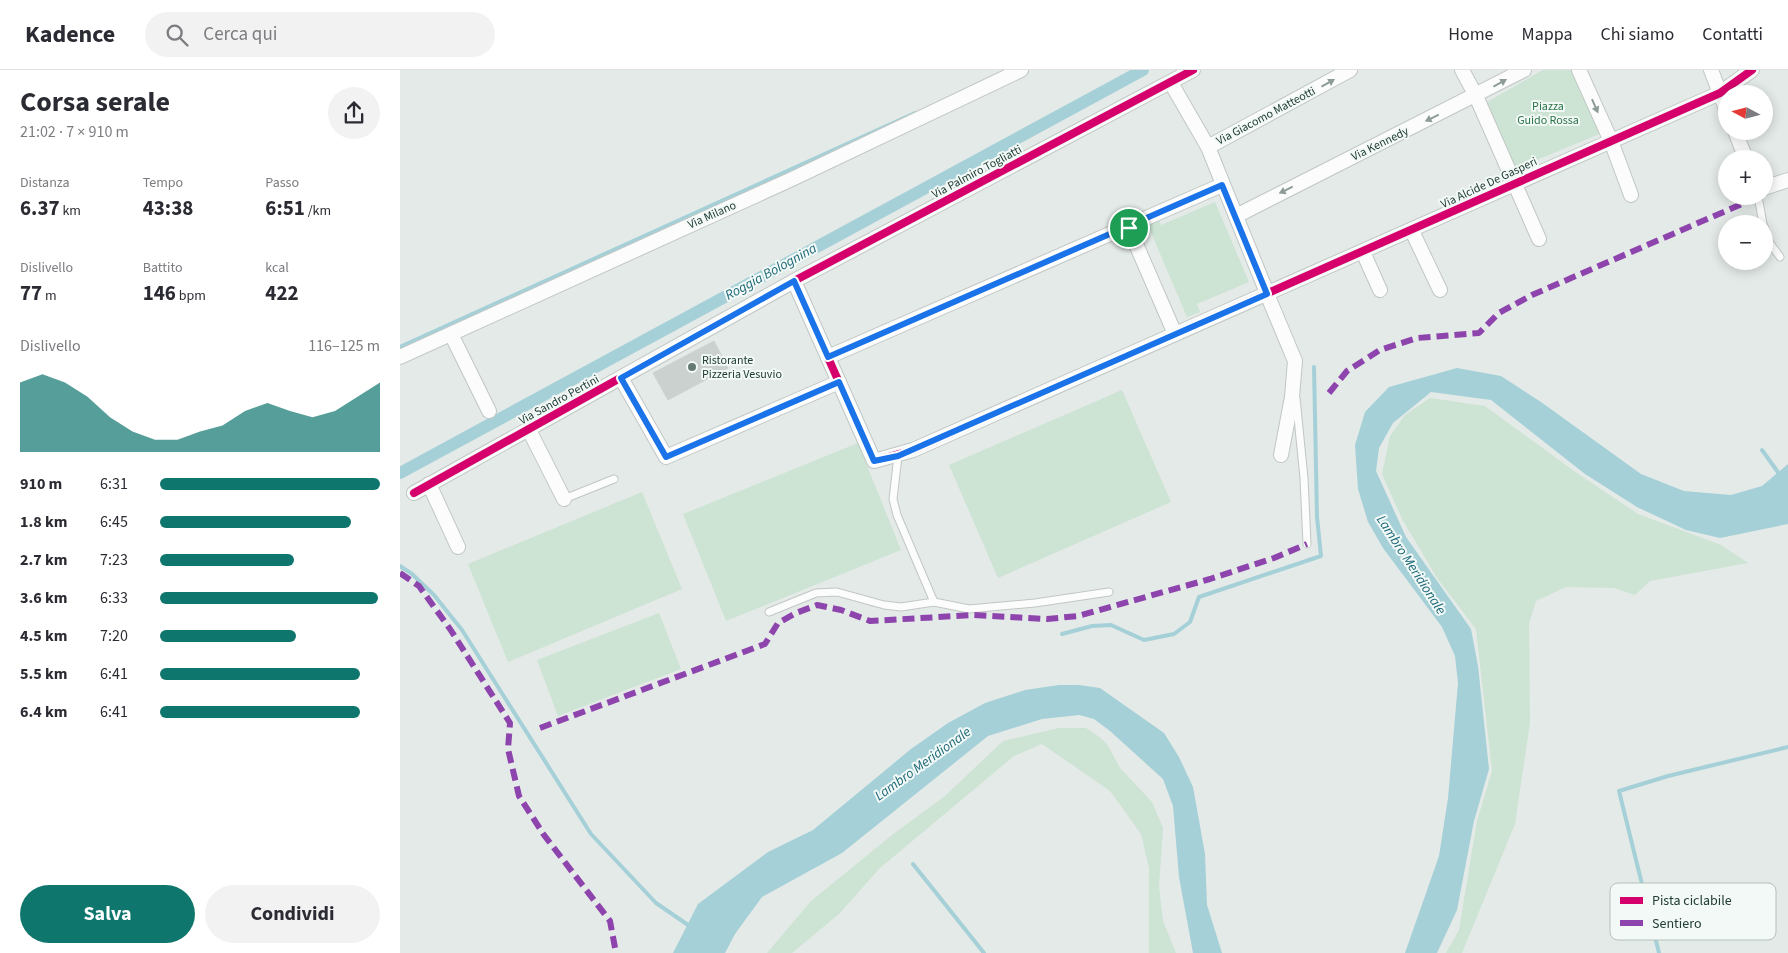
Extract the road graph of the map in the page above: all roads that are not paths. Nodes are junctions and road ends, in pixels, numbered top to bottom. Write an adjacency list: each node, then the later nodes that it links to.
1 (1022, 70): 32 (street, Via Milano)
2 (1193, 70): 9 (street, Via Palmiro Togliatti)
3 (1350, 70): 15 (street, Via Giacomo Matteotti, one-way to 3)
4 (1462, 70): 13 (street)
5 (1524, 70): 13 (street, Via Kennedy, one-way to 5)
6 (1579, 70): 14 (street, one-way to 14)
7 (1712, 70): 11 (street)
8 (1752, 70): 10 (street, Via Alcide De Gasperi)
9 (1171, 83): 15 (street); 28 (street, Via Palmiro Togliatti)
10 (1731, 85)
11 (1718, 87)
12 (1718, 94): 14 (street, Via Alcide De Gasperi)
13 (1476, 96): 17 (street); 21 (street, Via Kennedy, one-way to 21)
14 (1611, 141): 17 (street, Via Alcide De Gasperi); 20 (street)
15 (1208, 147): 18 (street)
16 (1788, 180): 19 (street)
17 (1514, 182): 23 (street, Via Alcide De Gasperi); 24 (street)
18 (1222, 185): 21 (street); 22 (street)
19 (1773, 185)
20 (1631, 195)
21 (1236, 216): 31 (street)
22 (1129, 228): 33 (street); 35 (street)
23 (1412, 231): 26 (street, Via Alcide De Gasperi); 30 (street)
24 (1539, 239)
25 (1773, 247): 27 (lane)
26 (1363, 252): 29 (street); 31 (street, Via Alcide De Gasperi)
27 (1780, 257)
28 (794, 281): 35 (street); 36 (street, Via Sandro Pertini)
29 (1380, 290)
30 (1440, 290)
31 (1267, 294): 33 (street, Via Alcide De Gasperi); 37 (street)
32 (451, 334): 34 (street, Via Milano); 39 (street)
33 (1175, 334): 42 (street, Via Alcide De Gasperi)
34 (400, 357)
35 (828, 357): 38 (street)
36 (621, 378): 38 (street); 40 (street, Via Sandro Pertini)
37 (1293, 381): 41 (street); 47 (lane)
38 (839, 382): 42 (street, Via Alcide De Gasperi)
39 (489, 411)
40 (529, 430): 44 (street, Via Sandro Pertini); 46 (street)
41 (1282, 455)
42 (898, 456): 50 (lane)
43 (614, 479): 46 (lane)
44 (429, 484): 45 (street, Via Sandro Pertini); 48 (street)
45 (414, 493)
46 (564, 499)
47 (1307, 544)
48 (458, 547)
49 (1109, 592): 50 (lane)
50 (934, 602): 51 (lane)
51 (769, 612)

